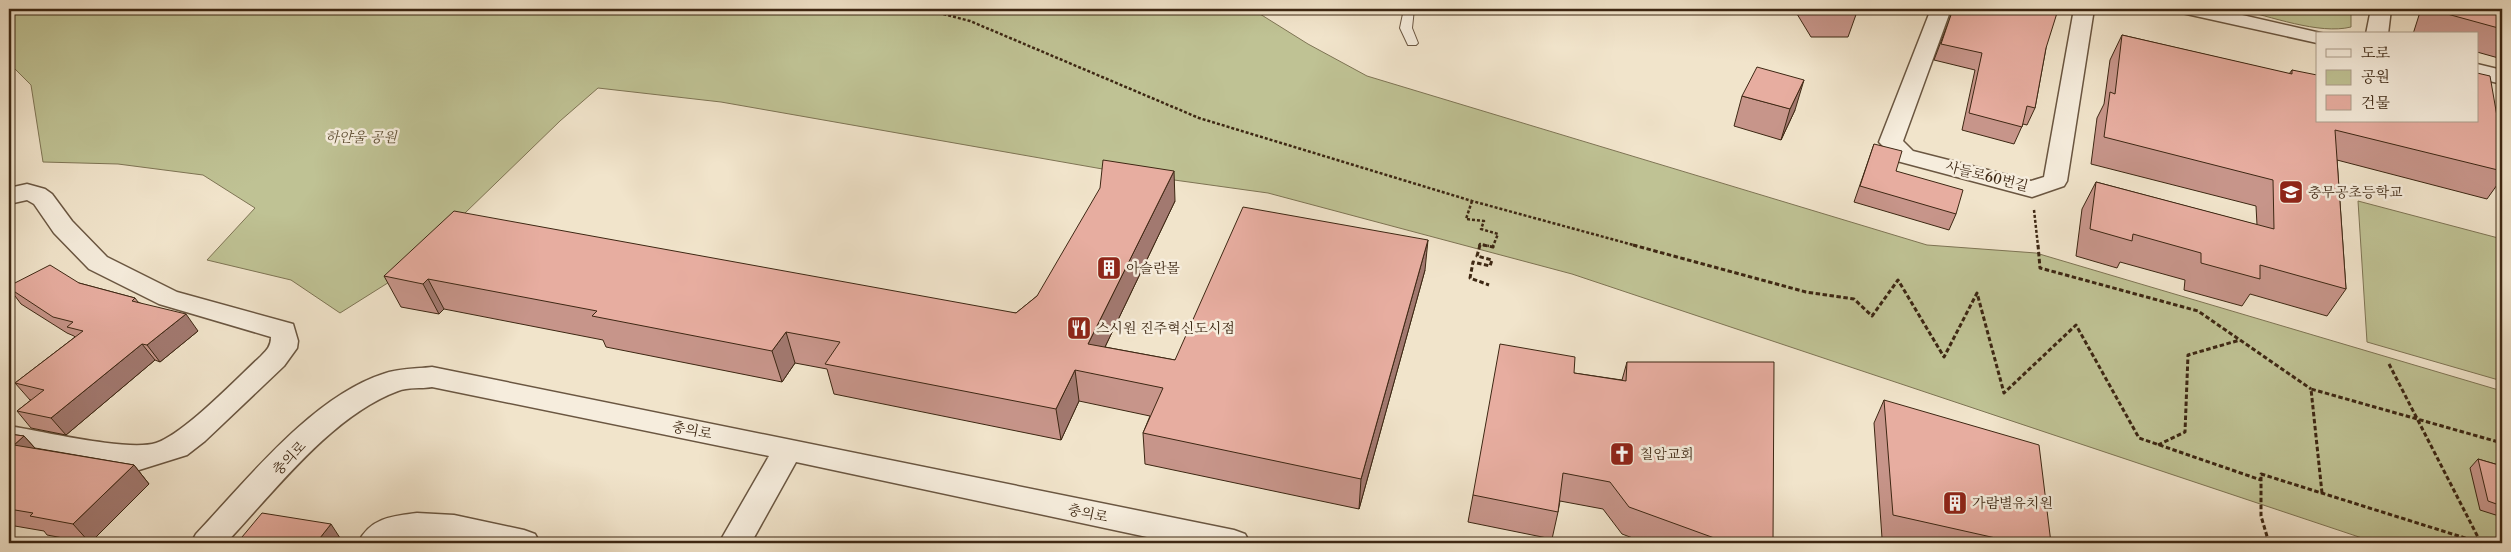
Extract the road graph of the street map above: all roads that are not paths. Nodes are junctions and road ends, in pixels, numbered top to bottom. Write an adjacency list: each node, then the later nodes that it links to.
1 (1409, 9): 8 (lane)
2 (1941, 9): 3 (street, 사들로60번길)
3 (2084, 9)
4 (2189, 9): 7 (street)
5 (2381, 9): 6 (street)
6 (2377, 32)
7 (2316, 37)
8 (1412, 43)
9 (2478, 72): 10 (street)
10 (2502, 77)
11 (9, 196): 12 (street)
12 (9, 436)
13 (788, 449): 14 (street, 충의로); 17 (street); 18 (street, 충의로)
14 (207, 543)
15 (374, 543): 16 (street)
16 (524, 543)
17 (735, 543)
18 (1234, 543)

